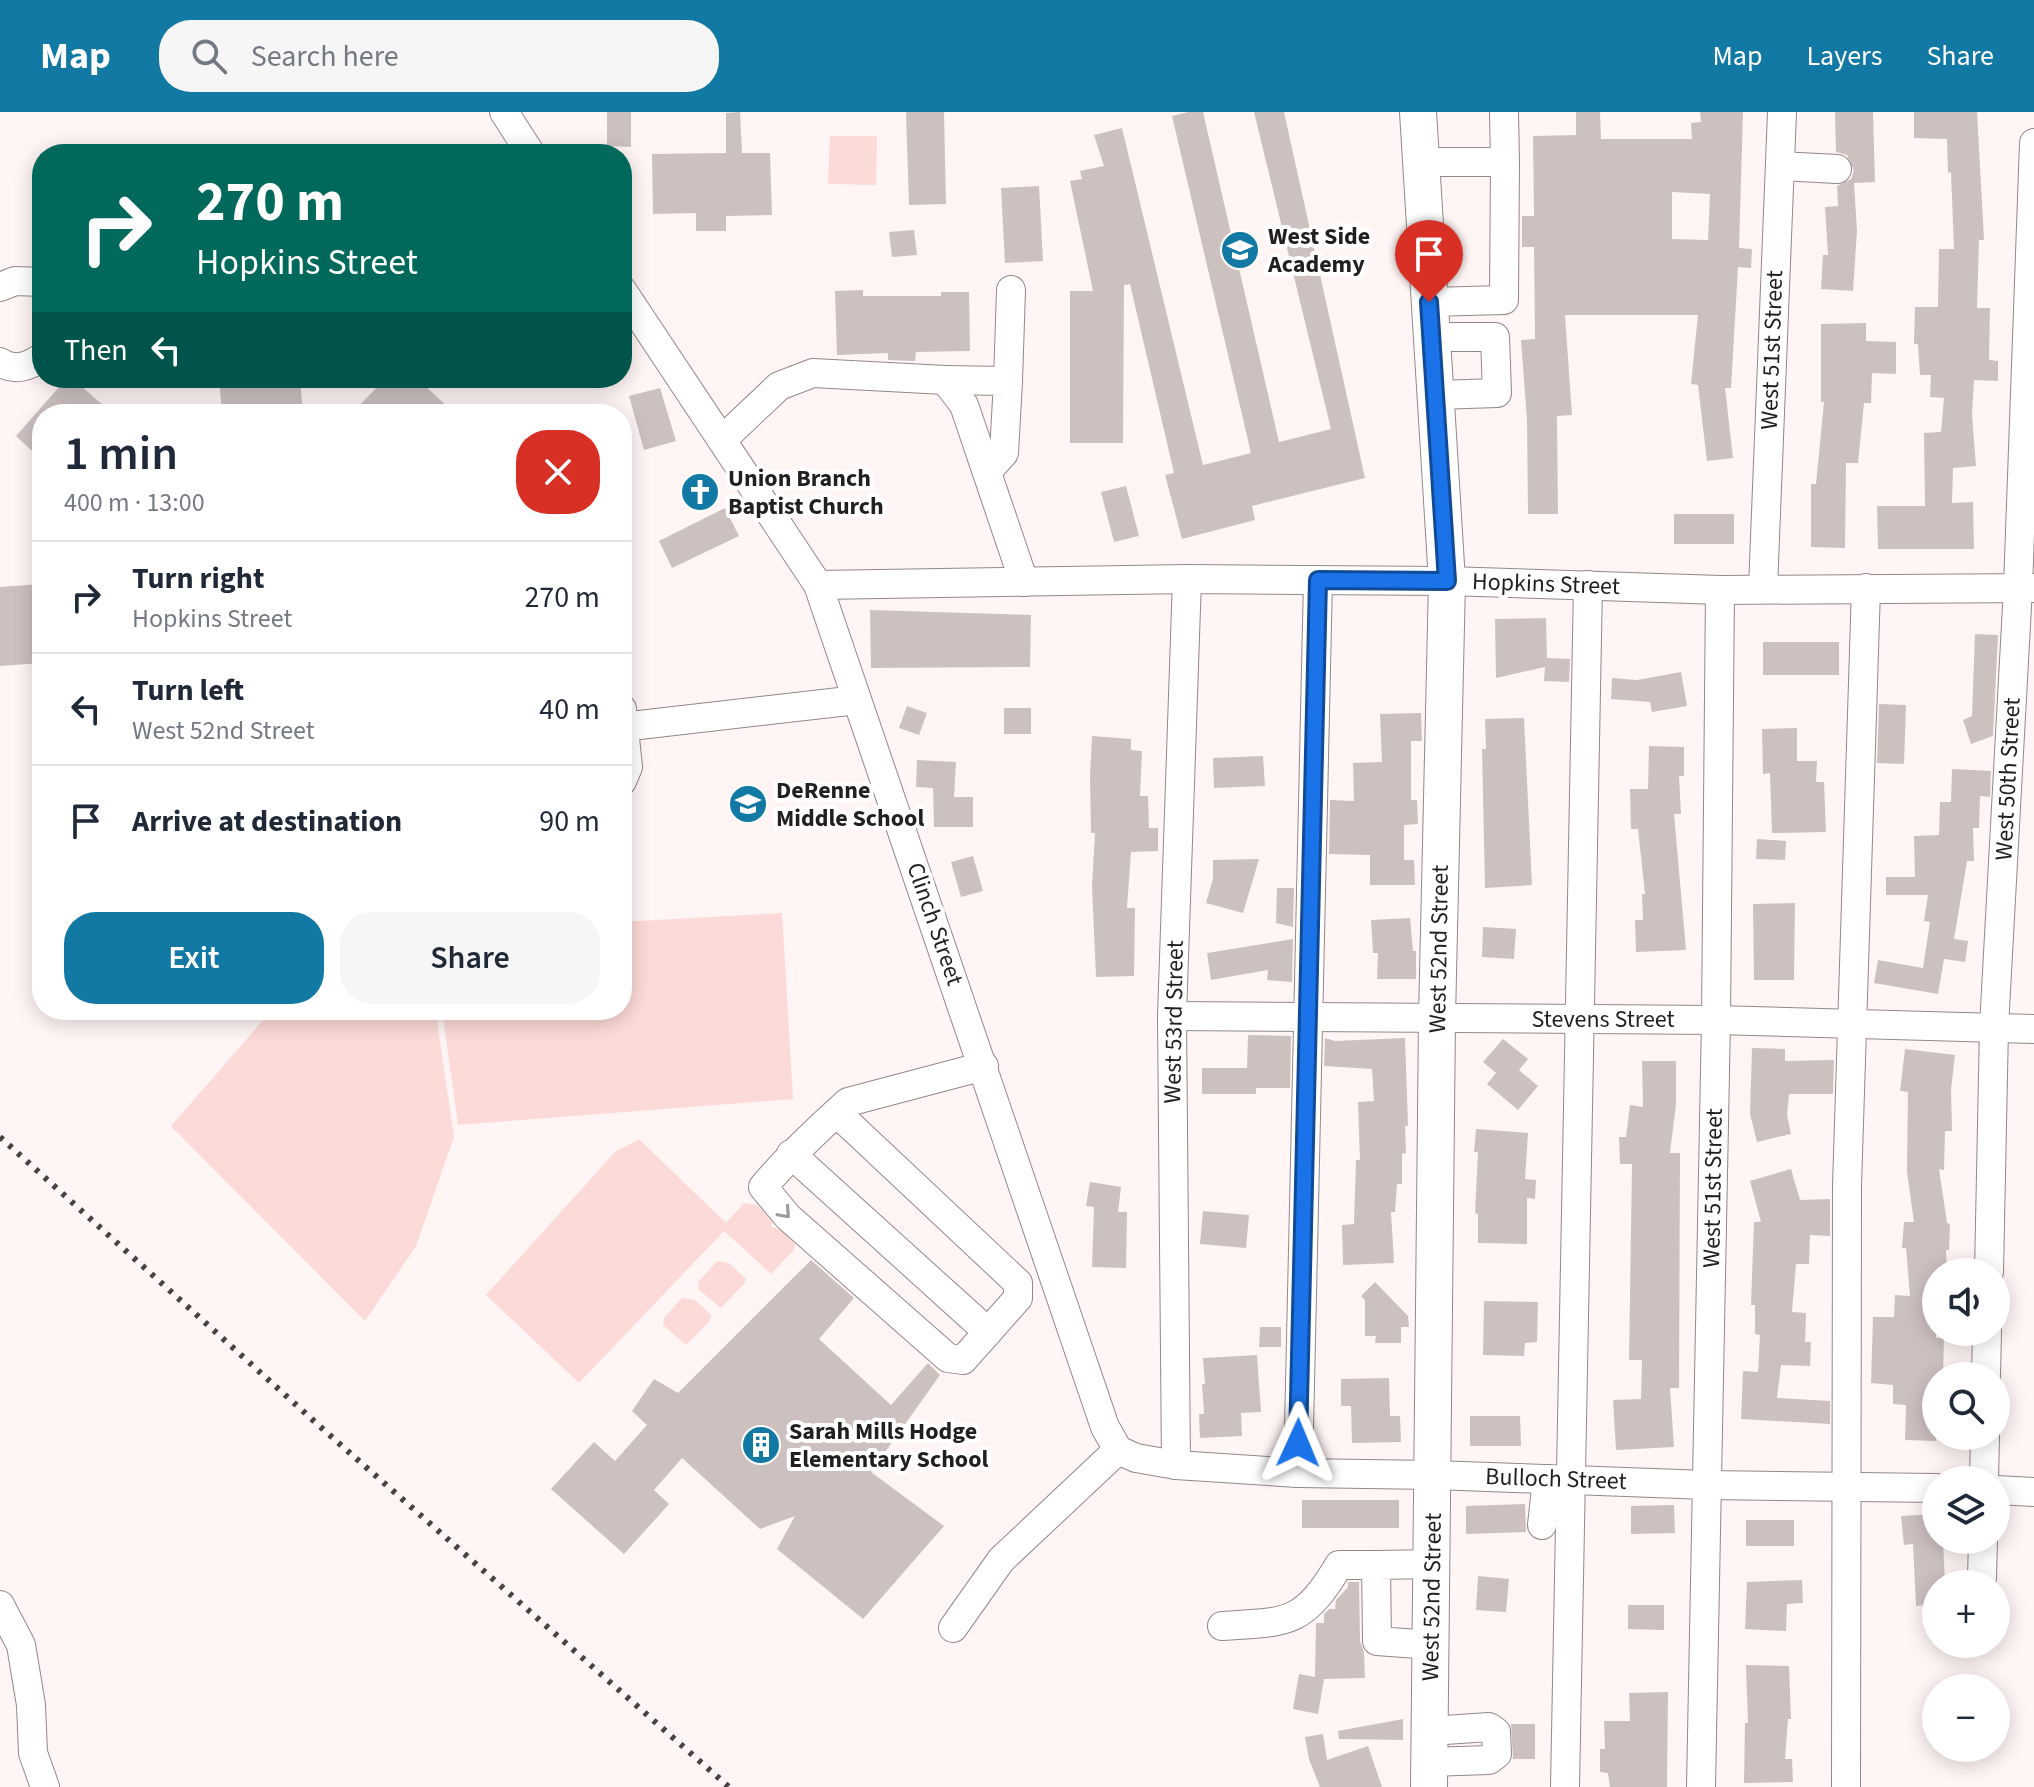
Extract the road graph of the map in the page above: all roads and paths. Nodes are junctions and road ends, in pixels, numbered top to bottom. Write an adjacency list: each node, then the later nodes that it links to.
1 (504, 112): 6 (street)
2 (1418, 112): 7 (main road, West 52nd Street)
3 (1504, 112): 8 (street)
4 (1782, 112): 9 (street, West 51st Street)
5 (2034, 143): 11 (street, West 50th Street)
6 (525, 144)
7 (1420, 162): 8 (street); 16 (main road, West 52nd Street)
8 (1505, 162): 16 (street)
9 (1780, 166): 10 (street); 30 (street, West 51st Street)
10 (1837, 169)
11 (2033, 190): 32 (street, West 50th Street)
12 (32, 282): 13 (street)
13 (0, 287)
14 (1011, 290): 20 (street)
15 (632, 305): 22 (street, Clinch Street)
16 (1430, 320): 21 (main road, West 52nd Street); 21 (street)
17 (0, 362): 18 (street)
18 (32, 365)
19 (945, 380): 20 (street); 22 (street); 23 (street)
20 (1008, 381): 23 (street)
21 (1436, 395): 26 (main road, West 52nd Street)
22 (722, 440): 28 (street, Clinch Street)
23 (987, 472): 27 (street)
24 (1187, 579): 25 (street, Hopkins Street); 27 (street, Hopkins Street); 36 (street, West 53rd Street)
25 (1318, 580): 26 (street, Hopkins Street); 37 (street)
26 (1447, 581): 29 (street, Hopkins Street); 38 (main road, West 52nd Street)
27 (1024, 582): 28 (street, Hopkins Street)
28 (818, 585): 34 (street, Clinch Street)
29 (1588, 585): 33 (street, Hopkins Street); 39 (street)
30 (1763, 588): 31 (street, Hopkins Street); 33 (street, Hopkins Street)
31 (1866, 588): 32 (street, Hopkins Street); 41 (street)
32 (2026, 588): 42 (street, West 50th Street)
33 (1720, 590): 40 (street, West 51st Street)
34 (857, 700): 35 (street); 44 (street, Clinch Street)
35 (632, 720)
36 (1172, 1016): 37 (street, Stevens Street); 50 (street, West 53rd Street)
37 (1307, 1017): 38 (street, Stevens Street); 51 (street)
38 (1437, 1018): 39 (street, Stevens Street); 52 (main road, West 52nd Street)
39 (1579, 1019): 40 (street, Stevens Street); 53 (street)
40 (1716, 1020): 41 (street, Stevens Street); 54 (street, West 51st Street)
41 (1853, 1024): 42 (street, Stevens Street); 55 (street)
42 (1994, 1027): 43 (street, Stevens Street); 47 (street, West 50th Street)
43 (2034, 1029)
44 (984, 1066): 45 (street); 49 (street, Clinch Street)
45 (837, 1113): 46 (street); 48 (street)
46 (791, 1154): 48 (street); 48 (street, one-way to 48)
47 (1989, 1258)
48 (988, 1332)
49 (1118, 1450): 50 (street); 64 (street)
50 (1176, 1465): 51 (street, Bulloch Street)
51 (1298, 1473): 52 (street, Bulloch Street)
52 (1434, 1475): 53 (street, Bulloch Street); 60 (main road, West 52nd Street)
53 (1559, 1480): 54 (street, Bulloch Street); 59 (street); 71 (street)
54 (1707, 1485): 55 (street, Bulloch Street); 72 (street, West 51st Street)
55 (1849, 1487): 56 (street, Bulloch Street); 73 (street)
56 (1922, 1488)
57 (2010, 1491): 58 (street)
58 (2034, 1492)
59 (1542, 1525)
60 (1433, 1564): 61 (street); 66 (main road, West 52nd Street)
61 (1376, 1565): 63 (street); 66 (street)
62 (0, 1605): 65 (street)
63 (1222, 1626)
64 (953, 1628)
65 (7, 1641): 67 (street)
66 (1431, 1645): 68 (main road, West 52nd Street)
67 (33, 1753): 69 (street); 70 (street)
68 (1429, 1760)
69 (25, 1787)
70 (45, 1787)
71 (1565, 1787)
72 (1701, 1787)
73 (1846, 1787)

